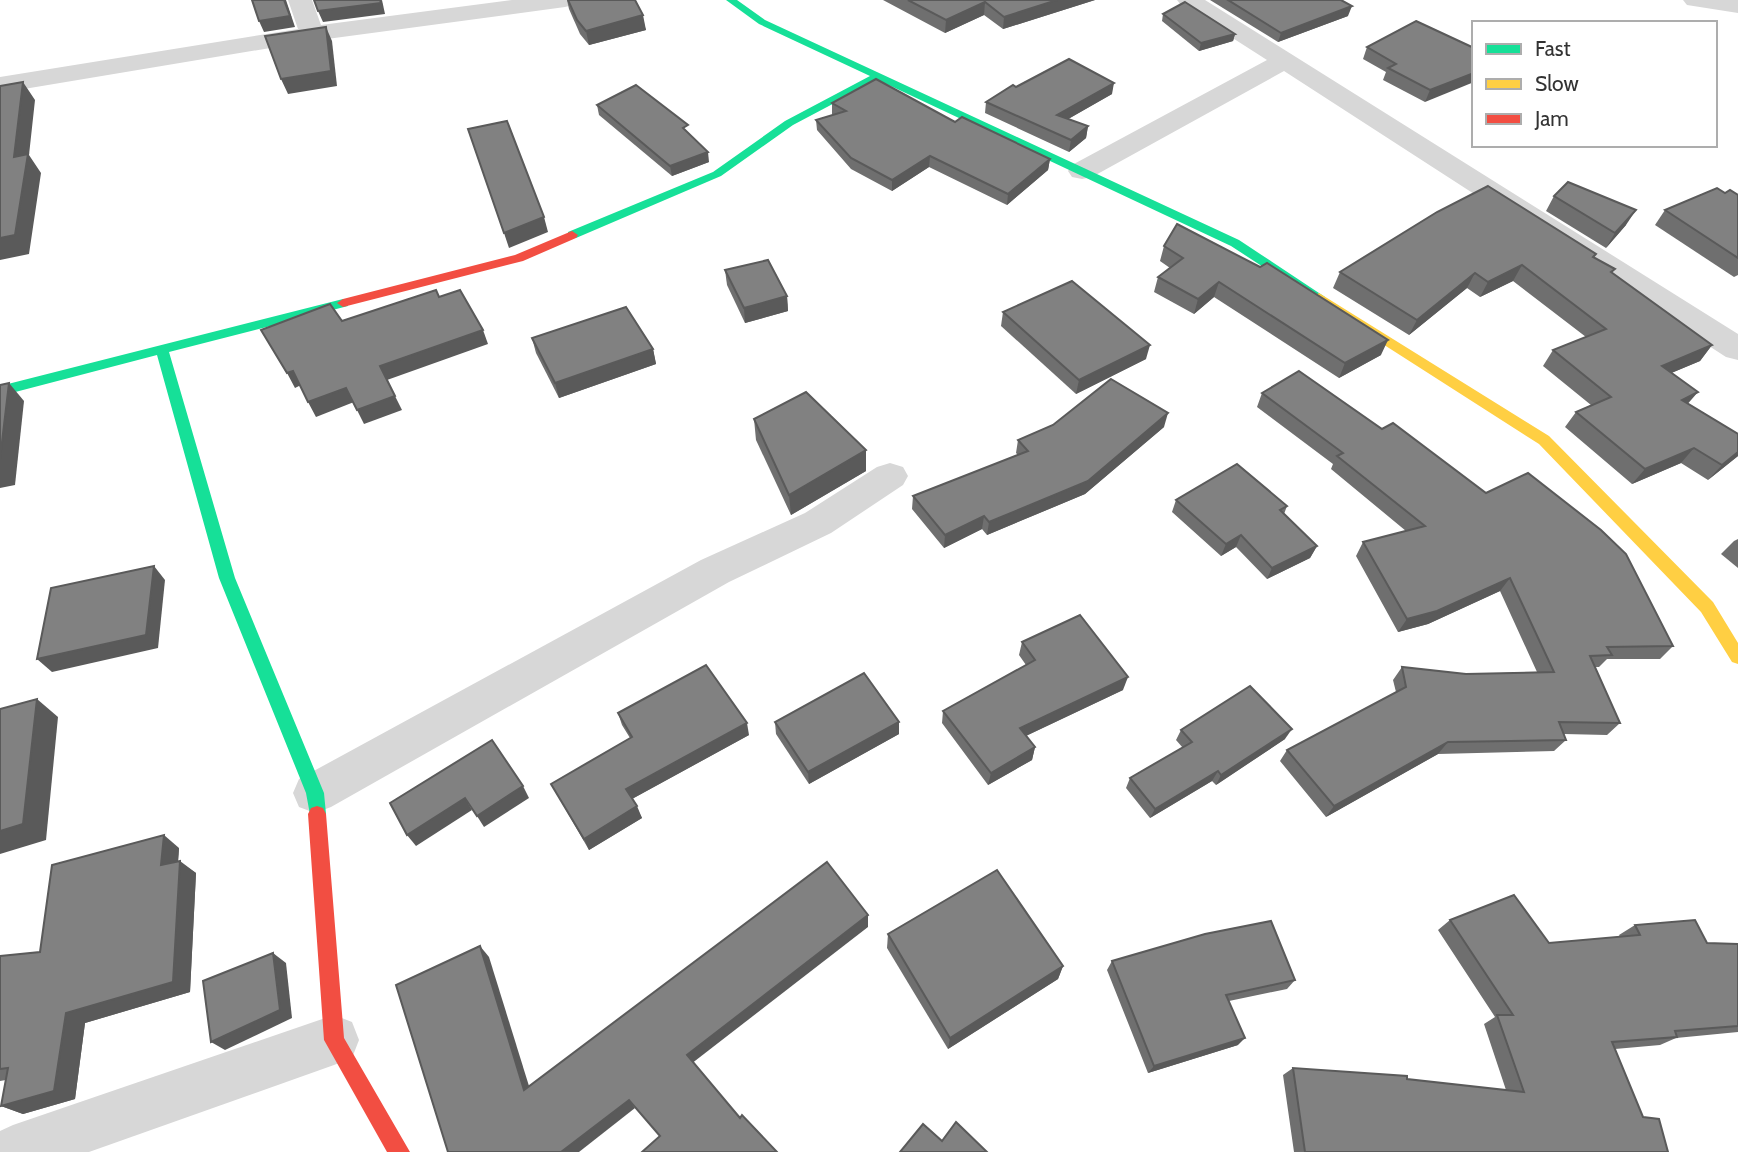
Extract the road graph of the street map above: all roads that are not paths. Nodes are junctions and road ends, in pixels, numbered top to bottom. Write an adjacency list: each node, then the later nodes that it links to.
1 (300, 0): 7 (street)
2 (565, 0): 7 (street)
3 (731, 0): 9 (street)
4 (1189, 0): 8 (street)
5 (1695, 0): 6 (street)
6 (1738, 6)
7 (312, 34): 10 (street)
8 (1284, 61): 11 (street); 12 (street)
9 (878, 76): 11 (street); 13 (street)
10 (0, 85)
11 (1082, 171): 16 (street)
12 (1738, 349)
13 (162, 350): 14 (street); 17 (street)
14 (0, 391)
15 (890, 476): 17 (street)
16 (1738, 657)
17 (315, 793): 18 (street)
18 (334, 1040): 19 (street); 20 (street)
19 (13, 1152)
20 (399, 1152)

